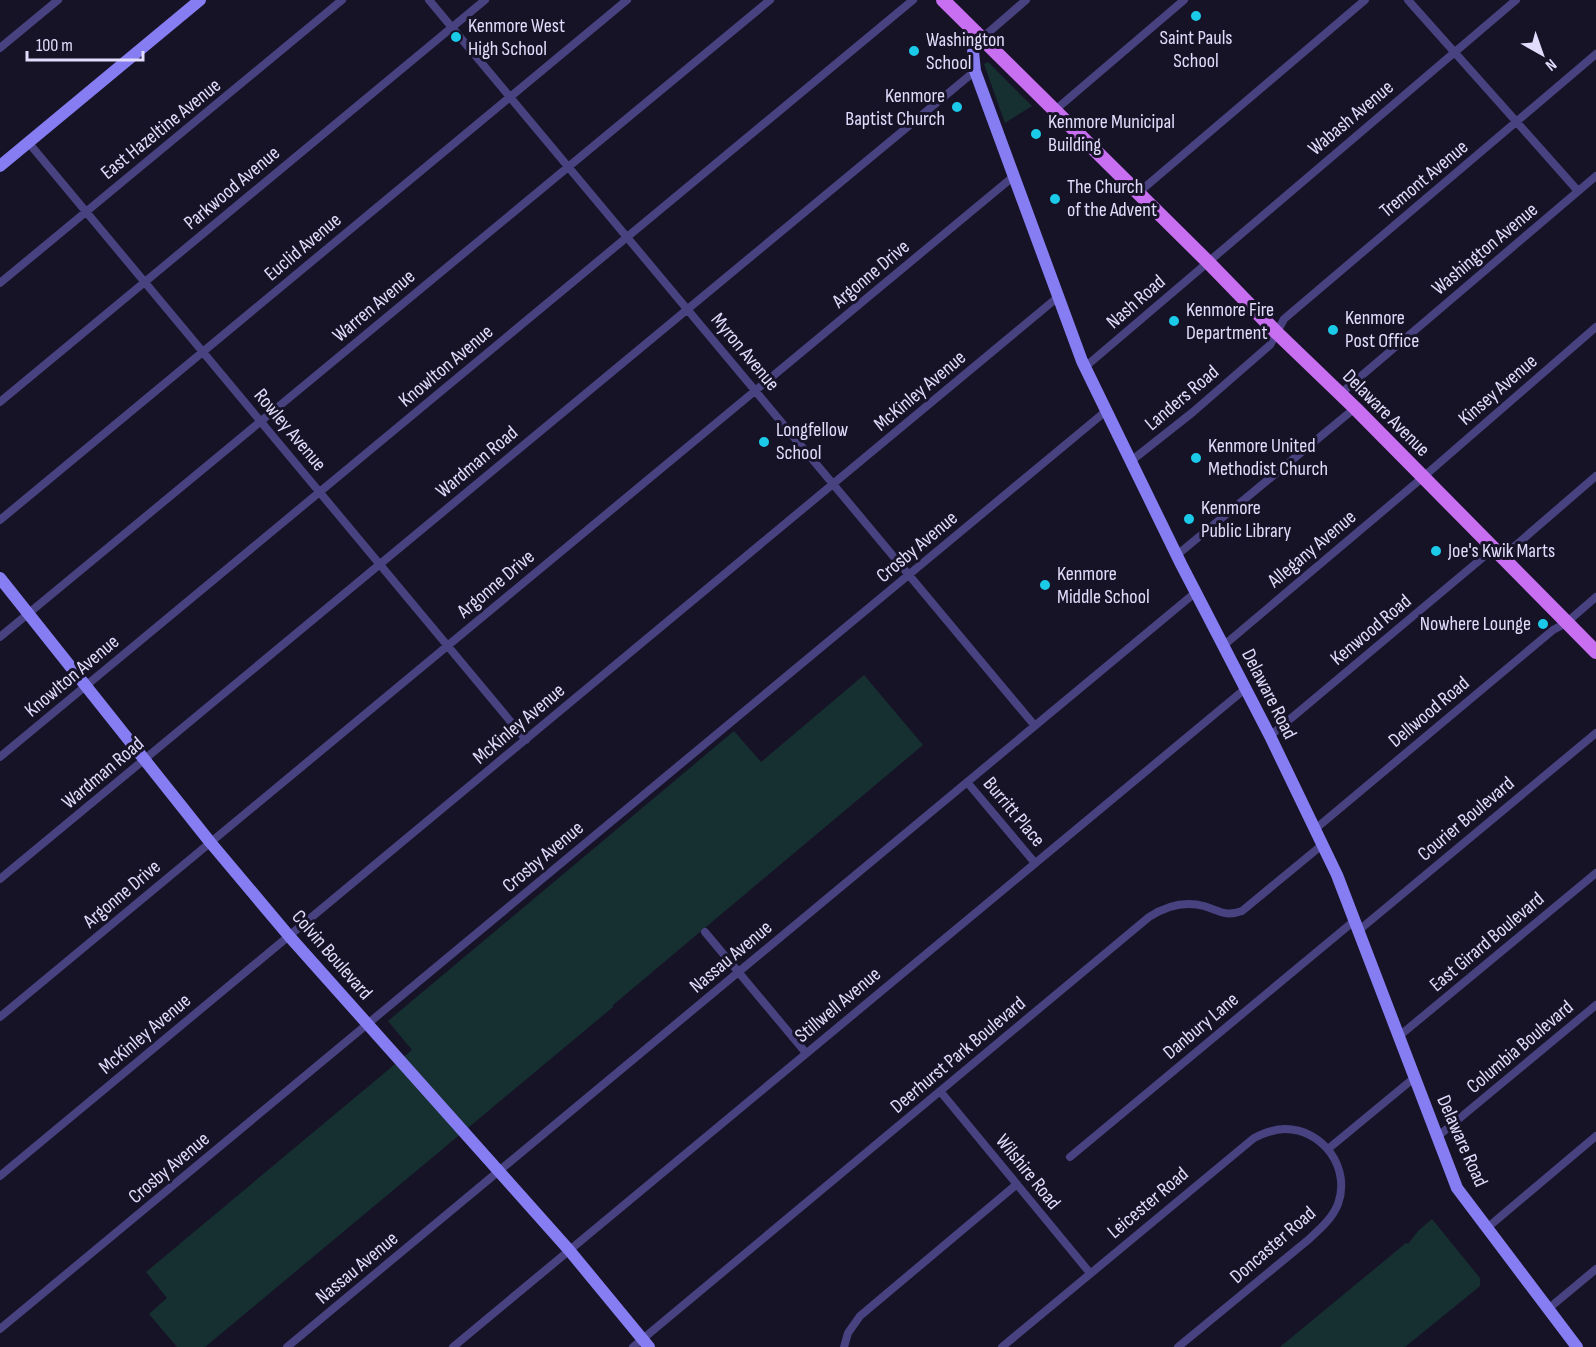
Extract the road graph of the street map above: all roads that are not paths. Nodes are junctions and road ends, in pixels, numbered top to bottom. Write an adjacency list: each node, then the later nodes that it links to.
1 (58, 0): 17 (street)
2 (200, 0): 24 (street)
3 (342, 0): 31 (street, East Hazeltine Avenue)
4 (429, 0): 15 (street, Myron Avenue)
5 (485, 0): 15 (street, Parkwood Avenue)
6 (627, 0): 21 (street, Euclid Avenue)
7 (770, 0): 26 (street, Warren Avenue)
8 (913, 0): 32 (street, Knowlton Avenue)
9 (943, 0): 16 (main road, Delaware Avenue)
10 (1026, 0): 16 (street)
11 (1184, 0): 22 (street)
12 (1365, 0): 30 (street)
13 (1408, 0): 18 (street)
14 (1516, 0): 18 (street, Wabash Avenue)
15 (452, 27): 21 (street, Myron Avenue); 34 (street, Parkwood Avenue)
16 (982, 38): 20 (street, Delaware Road); 22 (main road, Delaware Avenue)
17 (0, 48)
18 (1455, 52): 23 (street); 33 (street, Wabash Avenue)
19 (1596, 54): 23 (street, Tremont Avenue)
20 (975, 71): 27 (street, Delaware Road); 37 (street, Wardman Road)
21 (510, 97): 26 (street, Myron Avenue); 40 (street, Euclid Avenue)
22 (1054, 111): 30 (main road, Delaware Avenue)
23 (1516, 122): 29 (street); 39 (street, Tremont Avenue)
24 (28, 142): 25 (street); 31 (street, Rowley Avenue)
25 (0, 166)
26 (568, 167): 32 (street, Myron Avenue); 47 (street, Warren Avenue)
27 (1014, 176): 36 (street, Delaware Road); 42 (street, Argonne Drive)
28 (1596, 176): 29 (street, Washington Avenue)
29 (1578, 191): 43 (street, Washington Avenue)
30 (1138, 194): 33 (main road, Delaware Avenue)
31 (86, 212): 34 (street, Rowley Avenue); 35 (street, East Hazeltine Avenue)
32 (627, 237): 37 (street, Myron Avenue); 52 (street, Knowlton Avenue)
33 (1208, 262): 39 (main road, Delaware Avenue); 41 (street, Nash Road)
34 (145, 282): 40 (street, Rowley Avenue); 44 (street, Parkwood Avenue)
35 (0, 283)
36 (1058, 297): 41 (street, Delaware Road); 51 (street, McKinley Avenue)
37 (687, 309): 42 (street, Myron Avenue); 56 (street, Wardman Road)
38 (1596, 327): 50 (street, Kinsey Avenue)
39 (1277, 333): 43 (main road, Delaware Avenue); 48 (street, Landers Road)
40 (203, 352): 47 (street, Rowley Avenue); 53 (street, Euclid Avenue)
41 (1085, 367): 46 (street, Delaware Road)
42 (755, 391): 51 (street, Myron Avenue); 64 (street, Argonne Drive)
43 (1340, 394): 45 (main road, Delaware Avenue)
44 (0, 402)
45 (1355, 408): 50 (main road, Delaware Avenue); 55 (street)
46 (1106, 411): 48 (street, Delaware Road); 57 (street, Crosby Avenue)
47 (261, 422): 52 (street, Rowley Avenue); 61 (street, Warren Avenue)
48 (1131, 461): 55 (street, Delaware Road)
49 (1596, 476): 54 (street, Kenwood Road)
50 (1422, 478): 54 (main road, Delaware Avenue); 65 (street, Allegany Avenue)
51 (834, 485): 57 (street, Myron Avenue); 72 (street, McKinley Avenue)
52 (319, 492): 56 (street, Rowley Avenue); 67 (street, Knowlton Avenue)
53 (0, 520)
54 (1497, 553): 62 (main road, Delaware Avenue); 71 (street, Kenwood Road)
55 (1177, 555): 59 (street, Delaware Road)
56 (380, 564): 64 (street, Rowley Avenue); 74 (street, Wardman Road)
57 (909, 575): 69 (street, Myron Avenue); 88 (street, Crosby Avenue)
58 (0, 578): 61 (street, Colvin Boulevard)
59 (1196, 592): 65 (street, Delaware Road); 69 (street, Nassau Avenue)
60 (1596, 597): 62 (street, Dellwood Road)
61 (29, 614): 63 (street, Warren Avenue); 67 (street, Colvin Boulevard)
62 (1566, 623): 66 (main road, Delaware Avenue); 76 (street, Dellwood Road)
63 (0, 638)
64 (447, 646): 72 (street, Rowley Avenue); 77 (street, Argonne Drive)
65 (1223, 646): 68 (street, Delaware Road)
66 (1596, 652)
67 (86, 685): 73 (street, Knowlton Avenue); 74 (street, Colvin Boulevard)
68 (1245, 688): 71 (street, Delaware Road); 79 (street, Stillwell Avenue)
69 (1035, 726): 75 (street, Nassau Avenue)
70 (1596, 733): 82 (street, Courier Boulevard)
71 (1270, 736): 76 (street, Delaware Road)
72 (526, 740): 84 (street, McKinley Avenue)
73 (0, 757)
74 (145, 759): 77 (street, Colvin Boulevard); 81 (street, Wardman Road)
75 (967, 782): 79 (street, Burritt Place); 85 (street, Nassau Avenue)
76 (1314, 830): 78 (street, Delaware Road)
77 (210, 842): 84 (street, Colvin Boulevard); 87 (street, Argonne Drive)
78 (1322, 845): 82 (street, Delaware Road); 92 (street, Deerhurst Park Boulevard)
79 (1035, 863): 90 (street, Stillwell Avenue)
80 (1596, 873): 89 (street, East Girard Boulevard)
81 (0, 879)
82 (1356, 926): 89 (street, Delaware Road); 96 (street, Danbury Lane)
83 (705, 932): 85 (street)
84 (289, 936): 88 (street, Colvin Boulevard); 98 (street, McKinley Avenue)
85 (738, 972): 90 (street); 97 (street, Nassau Avenue)
86 (1596, 1005): 94 (street, Columbia Boulevard)
87 (0, 1017)
88 (367, 1024): 97 (street, Colvin Boulevard); 105 (street, Crosby Avenue)
89 (1398, 1037): 91 (street, Delaware Road)
90 (806, 1053): 101 (street, Stillwell Avenue)
91 (1414, 1078): 94 (street, Delaware Road); 95 (street)
92 (940, 1091): 99 (street, Wilshire Road); 106 (street, Deerhurst Park Boulevard)
93 (1596, 1136): 100 (street)
94 (1437, 1137): 100 (street, Delaware Road)
95 (1328, 1149): 103 (street, Leicester Road); 111 (street, Doncaster Road)
96 (1070, 1157)
97 (500, 1171): 101 (street, Colvin Boulevard); 107 (street, Nassau Avenue)
98 (0, 1176)
99 (1017, 1184): 103 (street, Wilshire Road); 109 (street)
100 (1487, 1228): 104 (street, Delaware Road)
101 (569, 1250): 106 (street, Colvin Boulevard); 108 (street, Stillwell Avenue)
102 (1596, 1269): 104 (street)
103 (1090, 1273): 110 (street, Leicester Road)
104 (1548, 1309): 112 (street, Delaware Road)
105 (0, 1329)
106 (641, 1344)
107 (287, 1347)
108 (453, 1347)
109 (844, 1347)
110 (1002, 1347)
111 (1179, 1347)
112 (1577, 1347)

